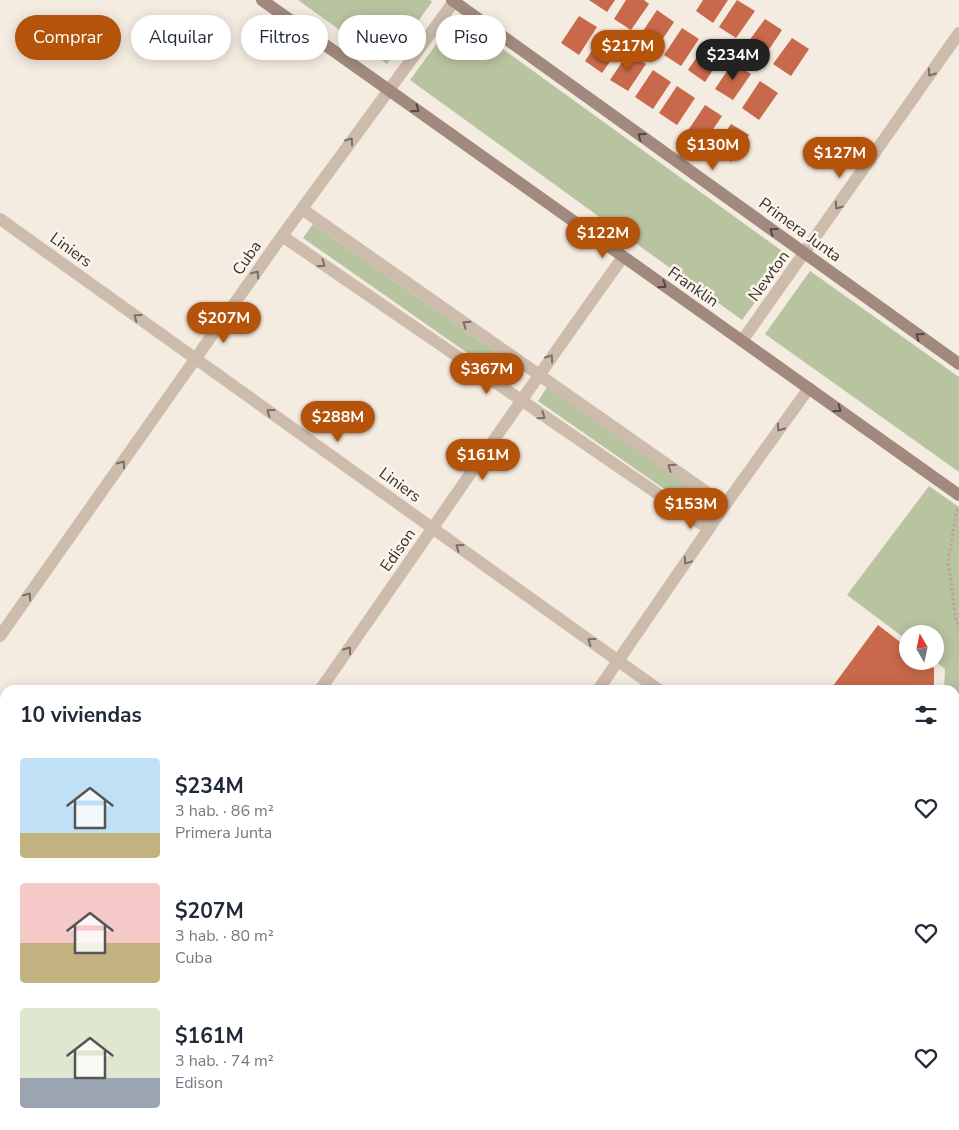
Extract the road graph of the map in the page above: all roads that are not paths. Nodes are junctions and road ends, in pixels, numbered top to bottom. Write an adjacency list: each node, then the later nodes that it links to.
1 (262, 0): 4 (street, Franklin)
2 (454, 0): 4 (street, Cuba); 8 (street, Primera Junta, one-way to 2)
3 (959, 33): 8 (street, Newton, one-way to 8)
4 (388, 89): 5 (street, Cuba, one-way to 4); 9 (street, Franklin, one-way to 9)
5 (302, 209): 7 (street, Cuba); 13 (street, one-way to 5)
6 (0, 219): 11 (street, Liniers, one-way to 6)
7 (282, 236): 11 (street, Cuba, one-way to 7); 15 (street, one-way to 15)
8 (805, 254): 10 (street, Newton); 12 (street, Primera Junta, one-way to 8)
9 (623, 257): 10 (street, Franklin, one-way to 10); 13 (street, Edison, one-way to 9)
10 (742, 341): 14 (street, Franklin)
11 (196, 360): 18 (street, Liniers, one-way to 11); 20 (street, Cuba, one-way to 11)
12 (959, 364)
13 (538, 375): 15 (street, Edison); 17 (street, one-way to 13)
14 (809, 388): 16 (street, Franklin, one-way to 16); 17 (street, one-way to 17)
15 (521, 401): 18 (street, Edison); 19 (street, one-way to 19)
16 (959, 495)
17 (725, 504): 19 (street)
18 (434, 529): 21 (street, Liniers, one-way to 18); 22 (street, Edison, one-way to 18)
19 (709, 529): 21 (street, one-way to 21)
20 (0, 636)
21 (619, 661): 23 (street); 24 (street, Liniers)
22 (324, 685)
23 (602, 685)
24 (652, 685)

